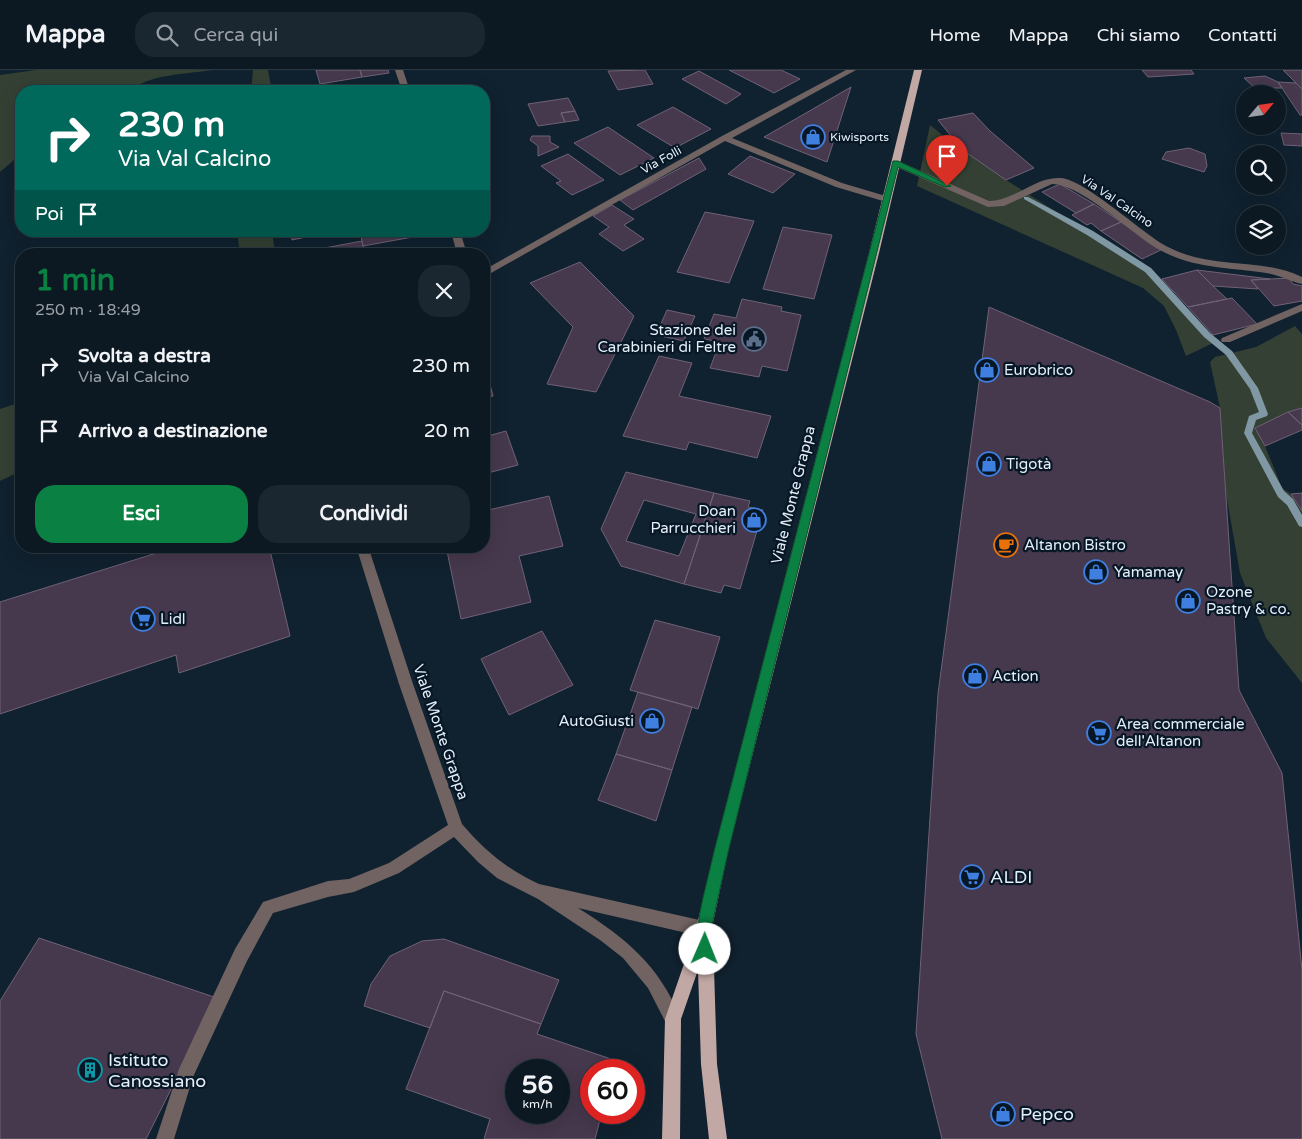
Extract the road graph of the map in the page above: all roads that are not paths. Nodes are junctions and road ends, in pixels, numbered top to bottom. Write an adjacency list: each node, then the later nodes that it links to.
1 (399, 70): 4 (street)
2 (852, 70): 5 (street, Via Folli)
3 (918, 70): 6 (main road, Viale Monte Grappa)
4 (404, 85)
5 (725, 138): 7 (street); 8 (street, Via Folli)
6 (895, 163): 7 (main road, Viale Monte Grappa); 9 (street, Via Val Calcino)
7 (886, 199): 15 (main road, Viale Monte Grappa)
8 (490, 271)
9 (1302, 281)
10 (1302, 307): 11 (street)
11 (1226, 340)
12 (364, 553): 13 (street, Viale Monte Grappa)
13 (456, 828): 14 (street, Viale Monte Grappa); 17 (street)
14 (538, 891): 15 (street, Viale Monte Grappa); 16 (street, Viale Monte Grappa)
15 (704, 929): 16 (main road, Viale Monte Grappa); 19 (main road, Viale Monte Grappa)
16 (673, 1019): 18 (main road, Viale Monte Grappa)
17 (165, 1139)
18 (671, 1139)
19 (718, 1139)

